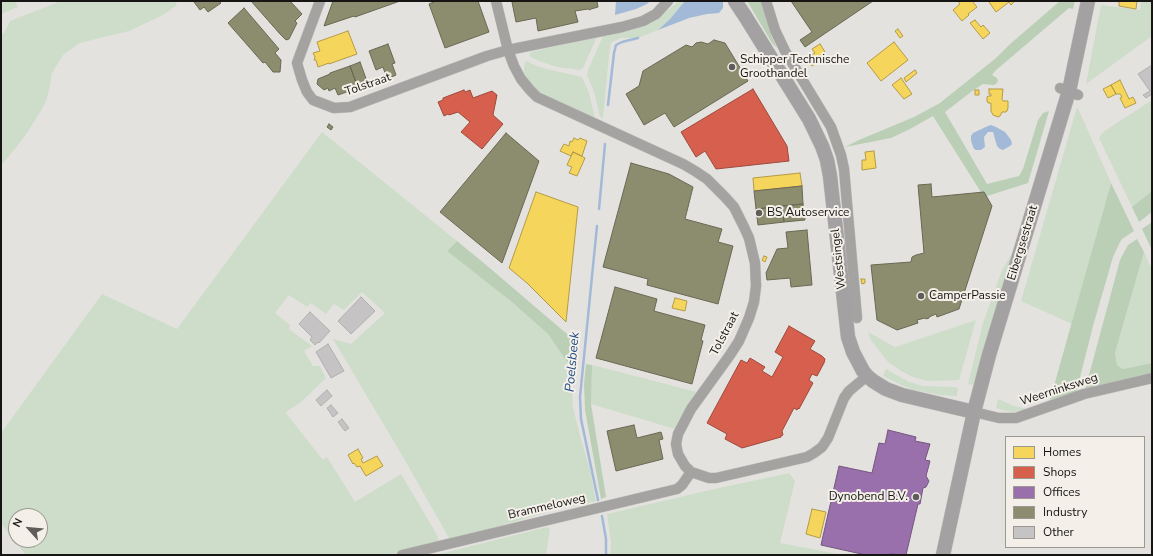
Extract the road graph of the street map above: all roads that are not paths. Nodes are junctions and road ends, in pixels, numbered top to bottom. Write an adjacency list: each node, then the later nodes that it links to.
1 (320, 1): 7 (street, Tolstraat)
2 (496, 1): 7 (street, Tolstraat)
3 (668, 1): 7 (street, Tolstraat)
4 (735, 1): 9 (main road, Westsingel)
5 (766, 1): 8 (street, Westsingel)
6 (1088, 1): 11 (main road, Eibergsestraat)
7 (508, 50): 12 (street, Tolstraat)
8 (858, 318)
9 (867, 376): 11 (main road, Westsingel); 12 (street)
10 (1152, 378): 11 (street, Weerninksweg)
11 (974, 412): 14 (main road, Eibergsestraat)
12 (691, 472): 13 (street, Brammeloweg)
13 (402, 555)
14 (943, 555)

